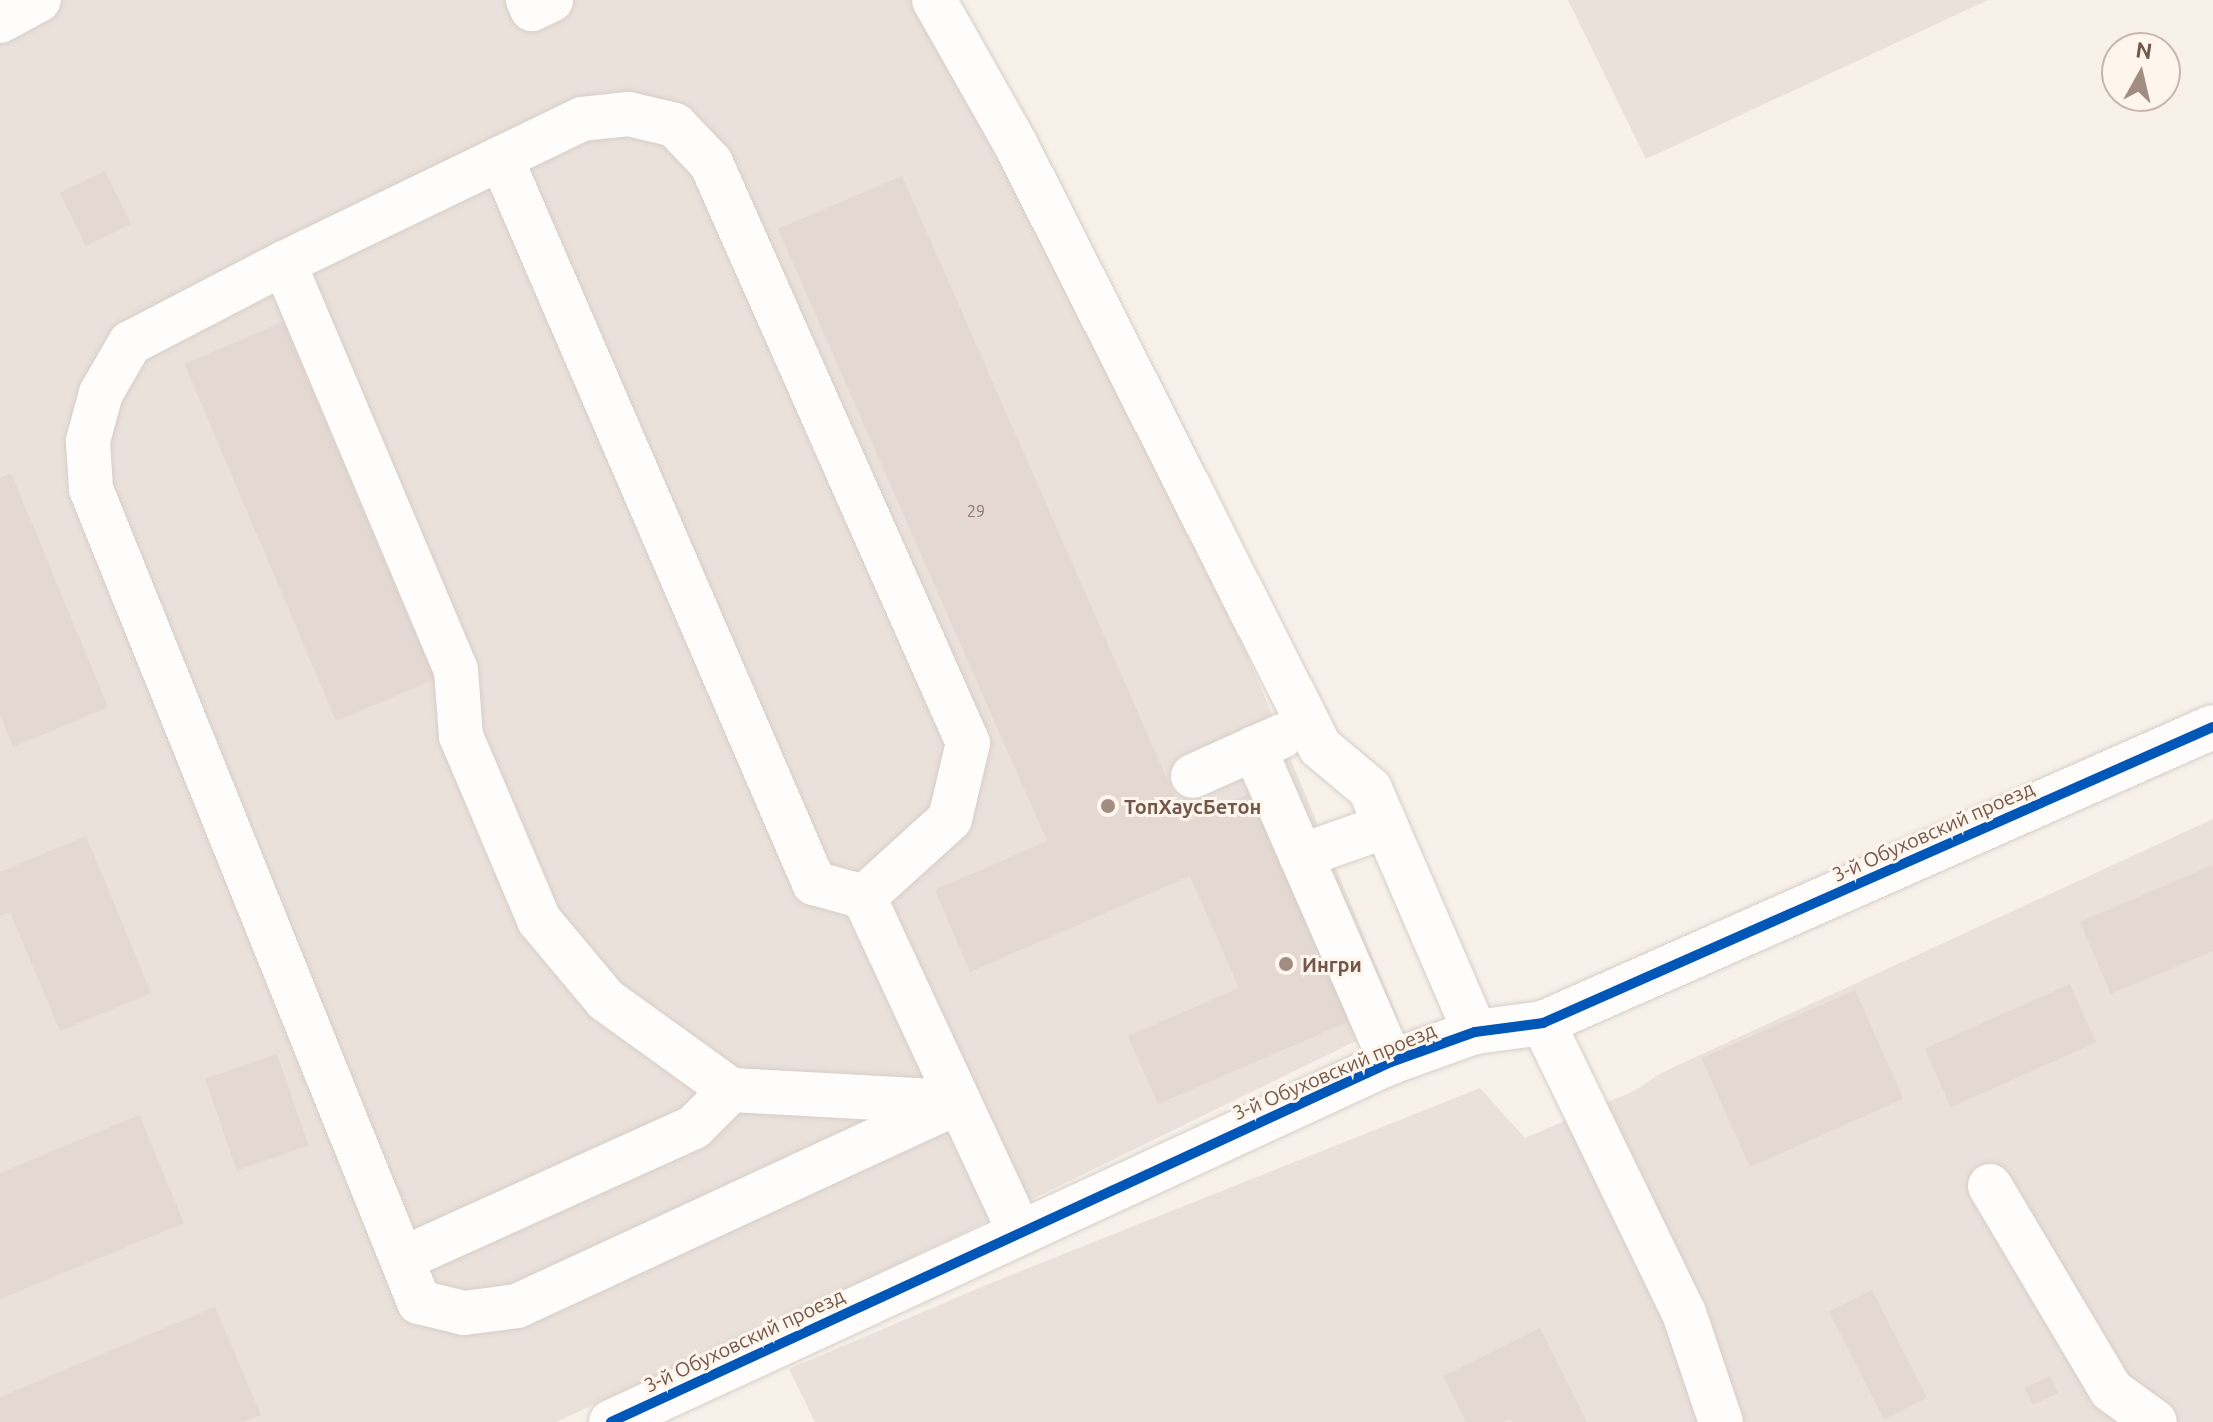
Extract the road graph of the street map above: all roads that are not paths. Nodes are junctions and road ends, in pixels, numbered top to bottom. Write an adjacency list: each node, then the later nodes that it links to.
1 (39, 0): 5 (street)
2 (528, 0): 3 (street)
3 (551, 0)
4 (934, 0): 8 (street)
5 (0, 21)
6 (501, 158): 7 (street); 14 (street); 14 (street)
7 (284, 263): 18 (street); 22 (street)
8 (1308, 724): 10 (street); 12 (street)
9 (2213, 727): 15 (street, 3-й Обуховский проезд)
10 (1254, 748): 11 (street); 13 (street)
11 (1193, 776)
12 (1386, 826): 13 (street); 16 (street)
13 (1301, 856): 17 (street)
14 (864, 897): 19 (street)
15 (1543, 1023): 16 (street, 3-й Обуховский проезд); 24 (street)
16 (1475, 1032): 17 (street, 3-й Обуховский проезд)
17 (1391, 1062): 21 (street, 3-й Обуховский проезд)
18 (731, 1090): 19 (street); 22 (street)
19 (959, 1102): 21 (street); 22 (street)
20 (1990, 1186): 25 (street)
21 (1019, 1231): 23 (street, 3-й Обуховский проезд)
22 (402, 1259)
23 (611, 1422)
24 (1721, 1422)
25 (2155, 1422)

